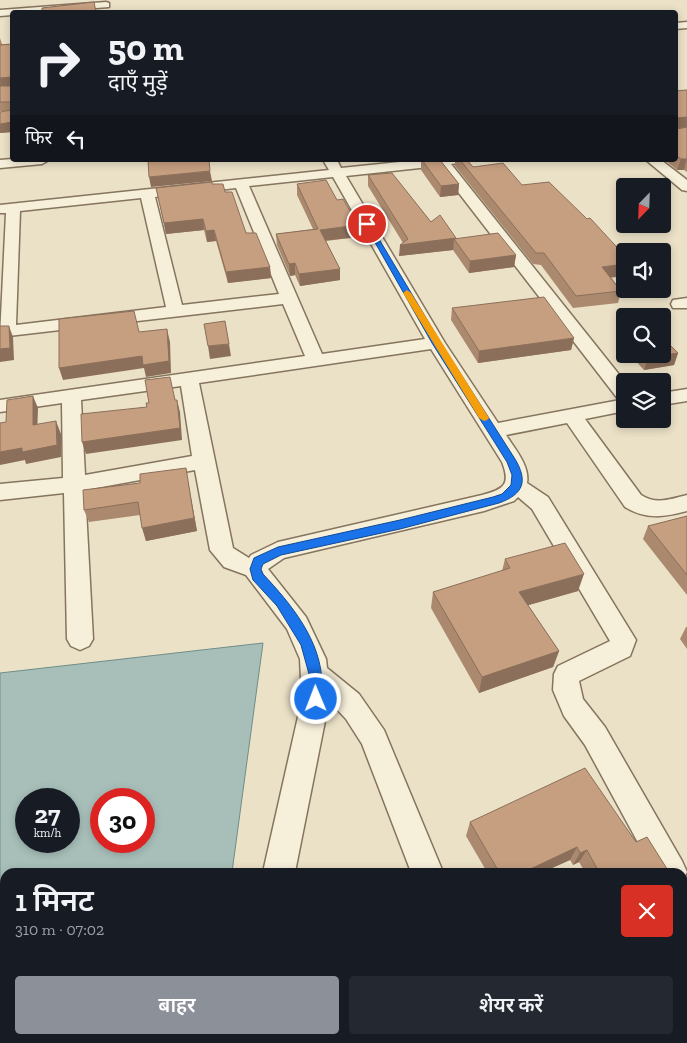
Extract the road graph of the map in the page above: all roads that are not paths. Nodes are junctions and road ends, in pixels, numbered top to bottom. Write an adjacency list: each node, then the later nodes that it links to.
1 (106, 6): 2 (street)
2 (54, 10)
3 (21, 162): 7 (street)
4 (430, 162): 8 (street)
5 (450, 162): 19 (street)
6 (656, 162): 10 (street)
7 (0, 164)
8 (333, 167): 9 (street); 16 (street)
9 (241, 183): 11 (street); 13 (street)
10 (687, 187)
11 (147, 194): 12 (street); 14 (street)
12 (7, 208): 15 (street)
13 (289, 298): 14 (street); 17 (street)
14 (174, 311): 15 (street)
15 (3, 332)
16 (436, 343): 17 (street); 26 (street)
17 (316, 361): 18 (street)
18 (190, 379): 20 (street); 27 (street)
19 (616, 383)
20 (71, 395): 23 (street); 28 (street)
21 (687, 395): 22 (street)
22 (671, 398)
23 (0, 406)
24 (616, 407): 25 (street)
25 (572, 415): 26 (street); 31 (street)
26 (492, 431): 29 (street)
27 (204, 461): 28 (street); 32 (street)
28 (75, 484): 30 (street); 33 (street)
29 (516, 486): 32 (street); 37 (street)
30 (0, 492)
31 (687, 504)
32 (256, 569): 34 (street)
33 (80, 639)
34 (315, 674): 35 (street); 36 (street)
35 (280, 868)
36 (425, 868)
37 (669, 868)

